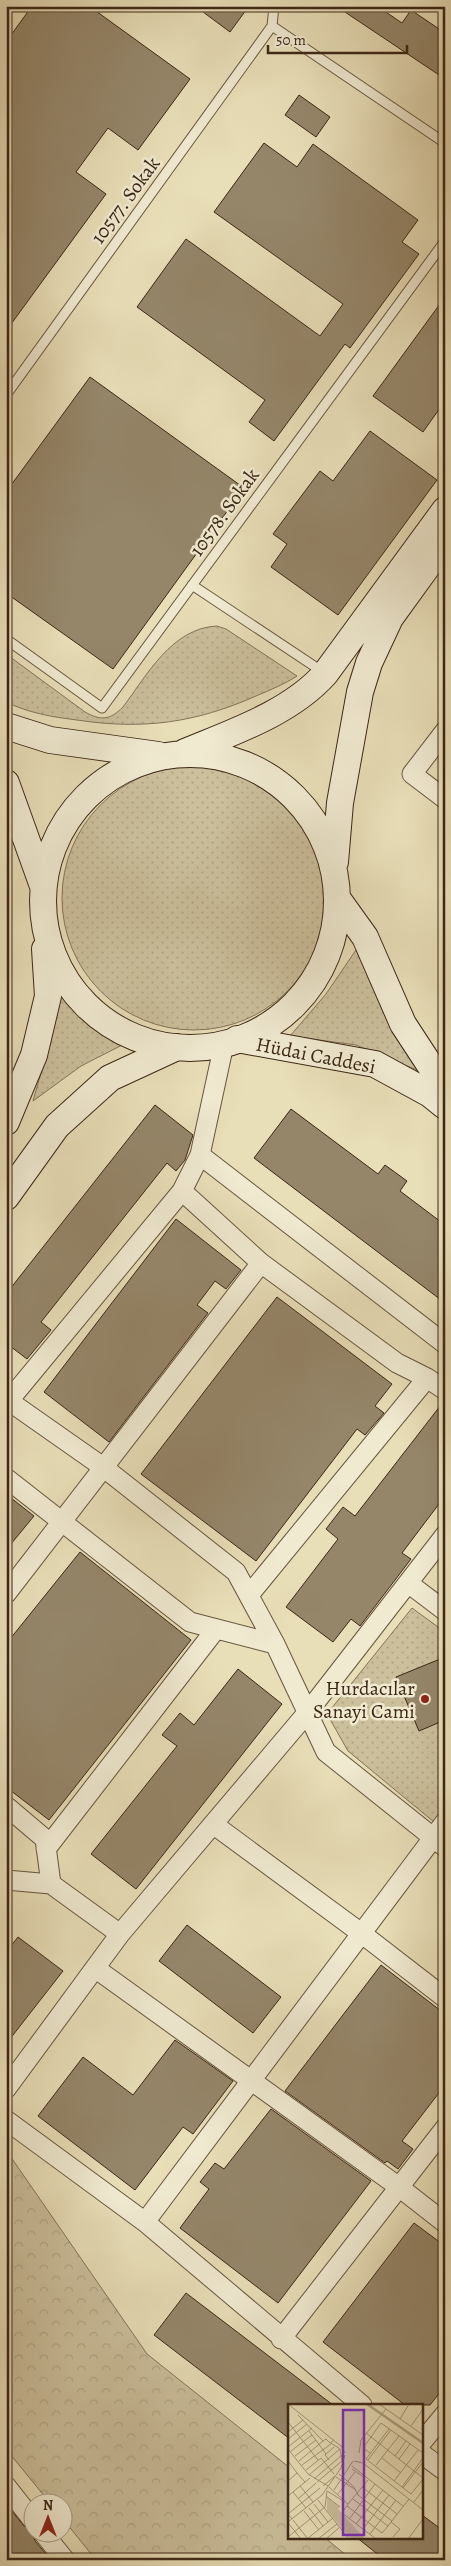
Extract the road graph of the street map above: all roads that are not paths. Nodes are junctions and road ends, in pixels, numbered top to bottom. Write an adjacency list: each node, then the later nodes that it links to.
1 (274, 6): 2 (lane)
2 (272, 26): 3 (lane); 5 (lane, 10577. Sokak)
3 (445, 143)
4 (445, 241): 8 (lane, 10578. Sokak)
5 (6, 395)
6 (445, 510): 10 (street)
7 (445, 542): 16 (street)
8 (192, 586): 9 (lane, 10578. Sokak); 10 (lane)
9 (6, 638)
10 (325, 674): 13 (street)
11 (6, 726): 13 (street)
12 (445, 731): 15 (street)
13 (174, 755): 16 (street); 17 (street)
14 (6, 783): 17 (street)
15 (445, 799)
16 (336, 887): 19 (street); 21 (street)
17 (43, 888): 18 (street)
18 (44, 918): 20 (street); 23 (street)
19 (230, 1042): 20 (street); 22 (street, Hüdai Caddesi); 24 (street)
20 (177, 1047): 26 (street)
21 (445, 1082)
22 (445, 1106)
23 (6, 1122)
24 (200, 1155): 25 (street); 28 (street)
25 (182, 1191): 27 (street); 31 (street)
26 (6, 1197)
27 (261, 1263): 29 (street); 32 (street)
28 (445, 1344)
29 (427, 1378): 30 (street); 38 (street)
30 (445, 1390)
31 (7, 1401): 32 (street)
32 (103, 1467): 34 (street); 38 (street)
33 (6, 1478): 34 (street)
34 (63, 1522): 37 (street); 40 (street)
35 (445, 1535): 36 (street)
36 (408, 1583): 39 (street); 42 (street)
37 (6, 1594)
38 (249, 1596): 41 (street)
39 (445, 1611)
40 (216, 1629): 41 (street); 47 (street)
41 (275, 1644): 42 (street)
42 (307, 1713): 45 (street); 46 (street)
43 (6, 1806): 47 (street)
44 (445, 1822): 46 (street)
45 (213, 1824): 50 (street); 51 (street)
46 (439, 1842): 50 (street)
47 (46, 1849): 49 (street)
48 (6, 1880): 49 (street)
49 (51, 1884): 51 (street)
50 (361, 1933): 53 (street); 54 (street)
51 (120, 1934): 52 (street)
52 (95, 1968): 54 (street); 55 (street)
53 (445, 1998)
54 (251, 2079): 58 (street); 59 (street)
55 (6, 2089)
56 (6, 2120): 59 (street)
57 (445, 2128): 58 (street)
58 (399, 2187): 60 (street); 61 (street)
59 (145, 2222): 61 (street)
60 (445, 2223)
61 (281, 2339): 62 (street)
62 (361, 2404)
63 (445, 2414): 64 (street)
64 (424, 2440)
65 (424, 2455): 66 (street)
66 (445, 2471)
67 (6, 2486): 68 (street)
68 (22, 2506)
69 (52, 2544): 70 (street)
70 (65, 2560)

